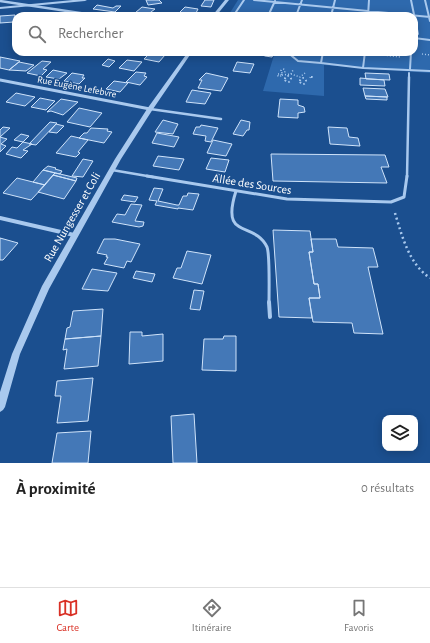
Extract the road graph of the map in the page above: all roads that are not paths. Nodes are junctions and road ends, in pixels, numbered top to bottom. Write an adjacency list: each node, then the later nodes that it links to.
1 (85, 0): 13 (street)
2 (227, 0): 18 (street)
3 (244, 0): 19 (lane)
4 (254, 0): 11 (lane)
5 (302, 0): 12 (lane)
6 (335, 0): 15 (lane)
7 (369, 0): 16 (lane)
8 (411, 0): 24 (lane)
9 (425, 0): 26 (lane)
10 (0, 1): 13 (street)
11 (275, 1): 12 (lane); 20 (lane)
12 (300, 4): 15 (lane); 21 (lane)
13 (27, 5): 14 (street); 17 (street)
14 (0, 8)
15 (333, 8): 16 (lane); 22 (lane)
16 (368, 11): 23 (lane)
17 (73, 12)
18 (217, 12)
19 (236, 12)
20 (270, 12)
21 (297, 12)
22 (332, 12)
23 (377, 12)
24 (414, 12)
25 (418, 16): 26 (lane)
26 (430, 17): 27 (lane)
27 (430, 21)
28 (418, 38): 29 (lane)
29 (430, 40)
30 (187, 56): 41 (street, Rue Nungesser et Coli)
31 (292, 56): 35 (lane)
32 (322, 56): 35 (lane)
33 (364, 56): 36 (lane)
34 (410, 56): 37 (lane)
35 (321, 63): 36 (lane)
36 (363, 68): 37 (lane)
37 (410, 68): 38 (lane)
38 (430, 71)
39 (409, 73): 44 (lane, Allée des Sources)
40 (0, 80): 41 (street, Rue Eugène Lefebvre)
41 (150, 109): 42 (lane); 43 (street, Rue Nungesser et Coli)
42 (220, 119)
43 (112, 170): 44 (lane, Allée des Sources); 46 (street, Rue Nungesser et Coli)
44 (236, 191): 47 (lane)
45 (0, 218): 46 (street)
46 (74, 235): 48 (street, Rue Nungesser et Coli)
47 (270, 317)
48 (0, 408)

